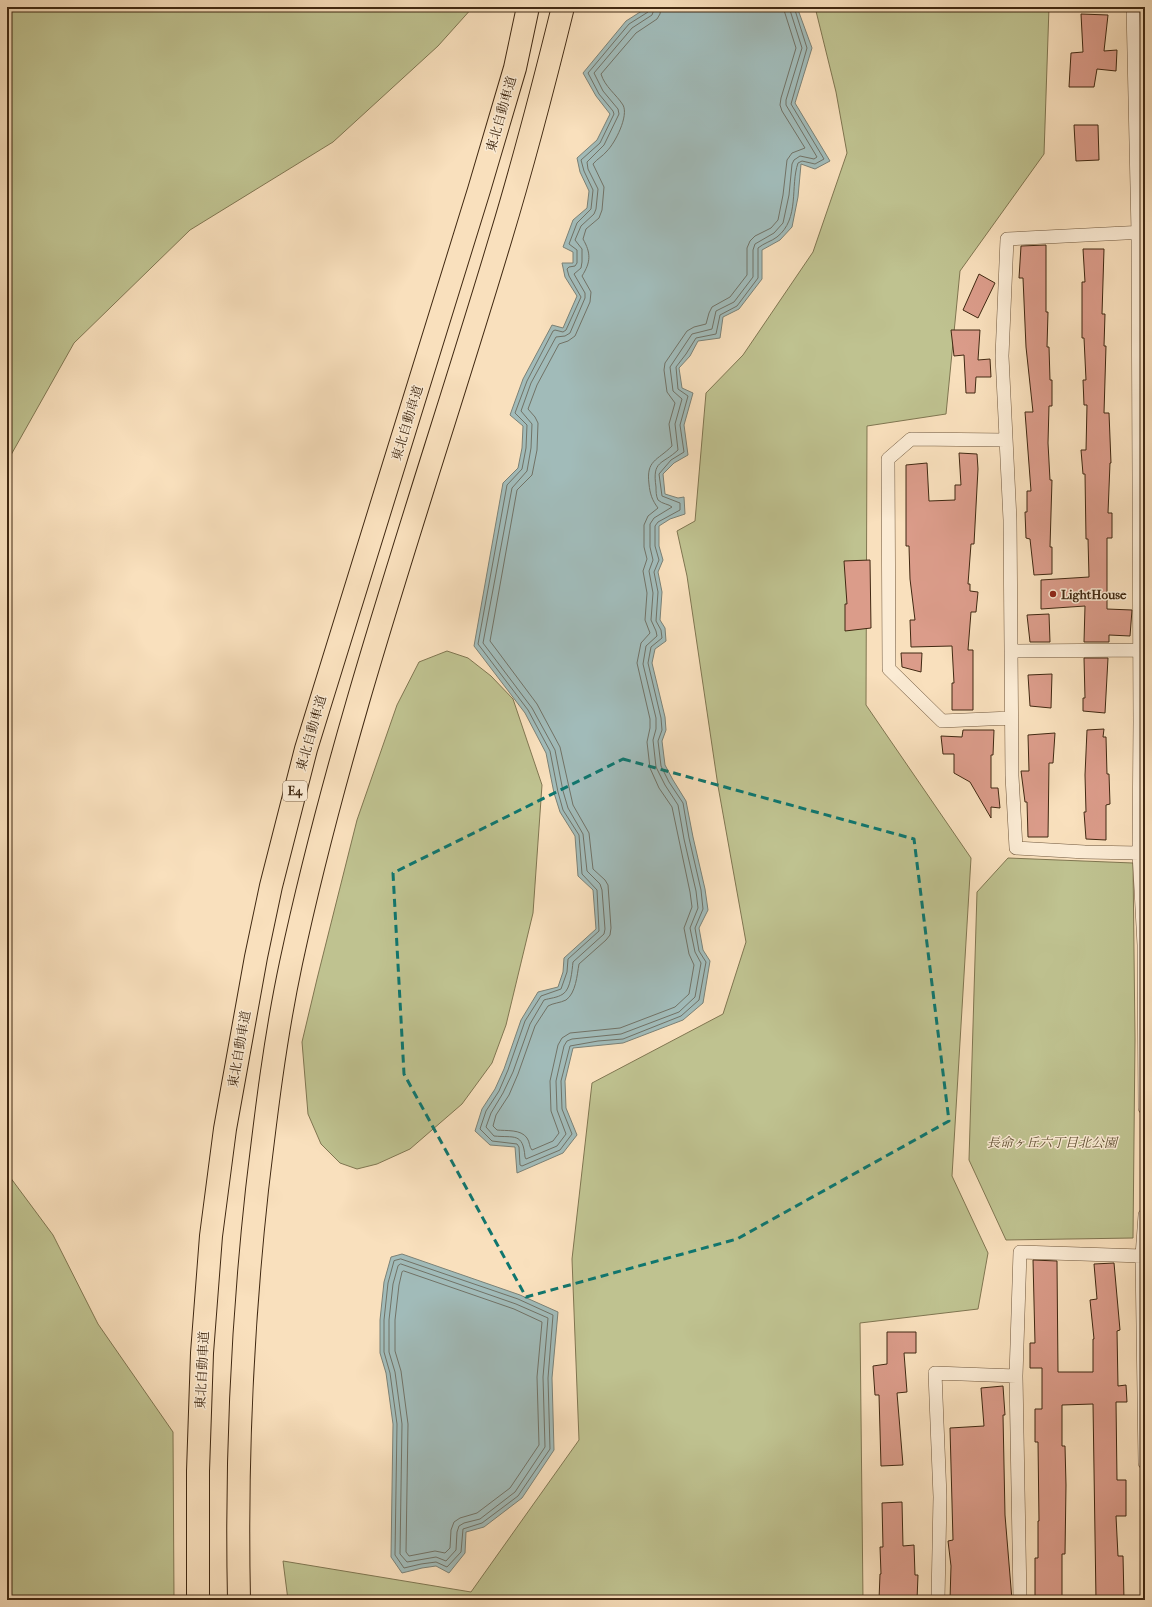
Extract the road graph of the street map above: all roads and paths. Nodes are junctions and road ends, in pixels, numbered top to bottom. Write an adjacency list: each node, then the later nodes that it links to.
1 (528, 7): 16 (highway, 東北自動車道 / E4)
2 (562, 7): 17 (highway)
3 (1133, 7): 4 (street)
4 (1142, 232): 5 (street); 6 (street)
5 (1006, 440): 7 (street); 8 (street)
6 (1143, 650): 7 (street); 9 (street)
7 (1011, 651): 8 (street)
8 (1011, 718): 9 (street)
9 (1139, 853): 10 (street)
10 (1144, 1032): 11 (street)
11 (1145, 1108)
12 (1145, 1214): 13 (street)
13 (1142, 1256): 14 (street); 15 (street)
14 (1016, 1376): 18 (street); 19 (street)
15 (1145, 1463)
16 (198, 1600)
17 (239, 1600)
18 (938, 1600)
19 (1020, 1600)

